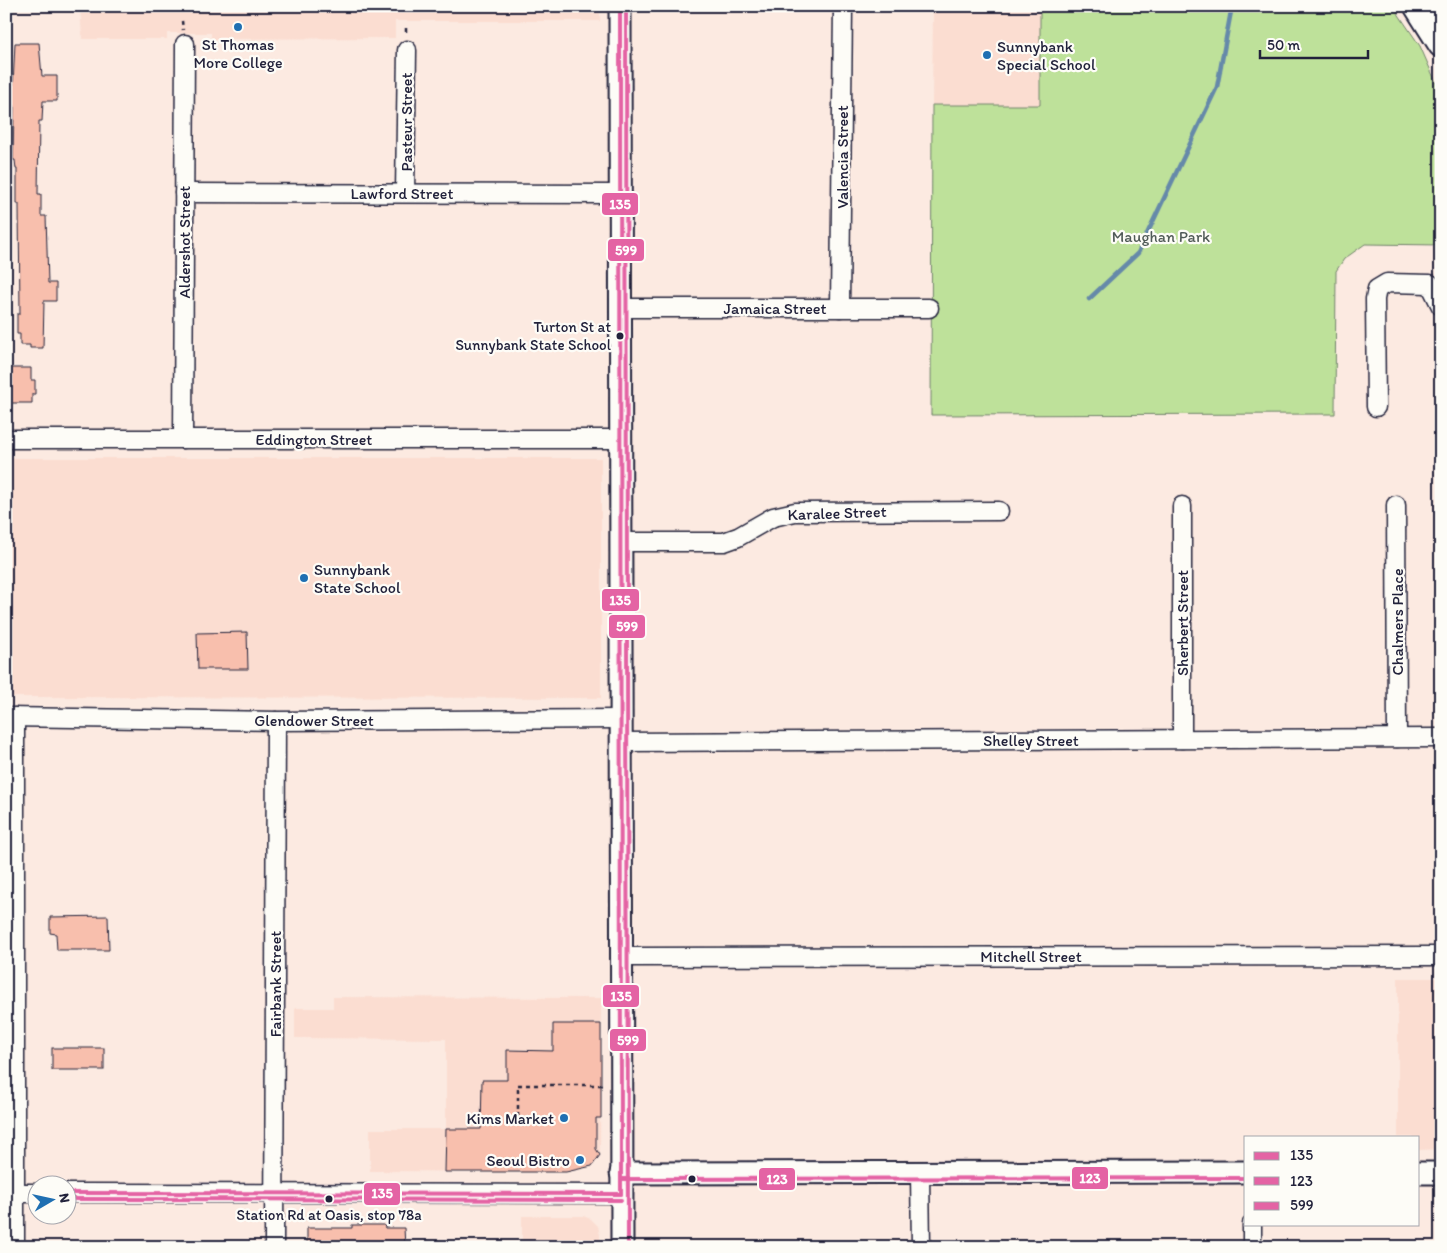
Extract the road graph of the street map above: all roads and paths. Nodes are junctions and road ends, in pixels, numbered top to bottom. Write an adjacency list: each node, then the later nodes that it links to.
1 (620, 6): 11 (street)
2 (843, 6): 14 (street, Valencia Street)
3 (1417, 6): 7 (main road)
4 (1435, 6): 5 (main road)
5 (1441, 14)
6 (185, 44): 9 (street, Aldershot Street)
7 (1441, 44)
8 (406, 50): 10 (street, Pasteur Street)
9 (184, 193): 10 (street, Lawford Street); 18 (street, Aldershot Street)
10 (406, 193): 11 (street, Lawford Street)
11 (621, 194): 13 (street)
12 (1441, 306): 16 (street)
13 (621, 308): 14 (street, Jamaica Street); 19 (street)
14 (840, 308): 15 (street, Jamaica Street)
15 (928, 308)
16 (1376, 407)
17 (6, 439): 18 (street, Eddington Street)
18 (183, 439): 19 (street, Eddington Street)
19 (621, 440): 23 (street)
20 (1396, 505): 27 (street, Chalmers Place)
21 (1182, 506): 29 (street, Sherbert Street)
22 (999, 511): 23 (street, Karalee Street)
23 (622, 542): 25 (street)
24 (11, 717): 26 (street, Glendower Street); 40 (street)
25 (621, 720): 26 (street, Glendower Street); 30 (street)
26 (276, 721): 43 (street, Fairbank Street)
27 (1396, 738): 28 (street, Shelley Street); 29 (street, Shelley Street)
28 (1441, 738)
29 (1182, 739): 30 (street, Shelley Street)
30 (621, 742): 32 (street)
31 (1441, 956): 32 (street, Mitchell Street)
32 (622, 957): 36 (street)
33 (603, 1085): 34 (path)
34 (518, 1125)
35 (1244, 1172): 37 (street)
36 (622, 1173): 37 (street); 44 (street)
37 (920, 1173): 49 (street)
38 (1420, 1173): 39 (street)
39 (1441, 1173)
40 (11, 1193): 41 (street); 46 (street)
41 (28, 1193)
42 (78, 1193): 43 (street)
43 (274, 1193): 44 (street); 47 (street, Fairbank Street)
44 (621, 1194): 48 (street)
45 (1252, 1226): 50 (street)
46 (15, 1247)
47 (274, 1247)
48 (622, 1247)
49 (921, 1247)
50 (1252, 1247)

